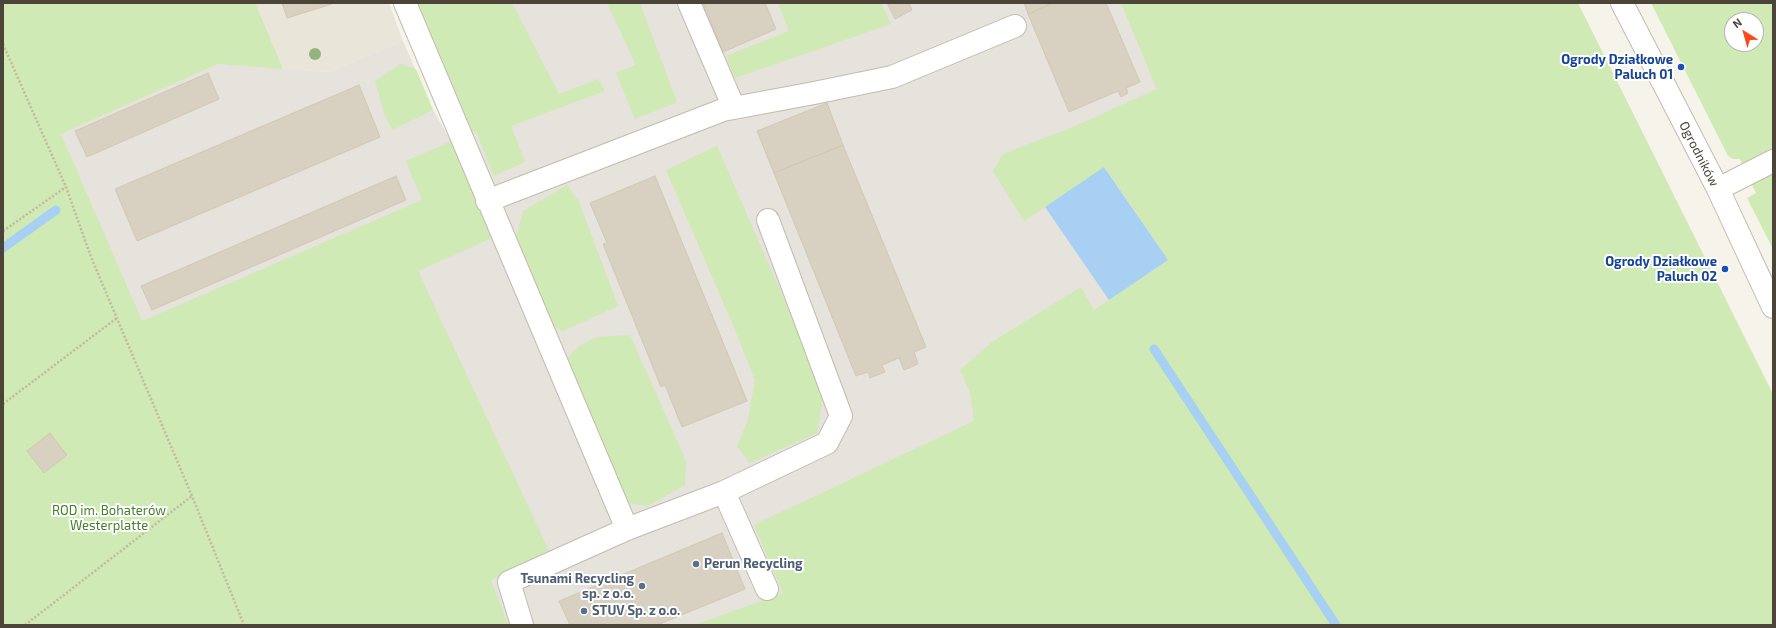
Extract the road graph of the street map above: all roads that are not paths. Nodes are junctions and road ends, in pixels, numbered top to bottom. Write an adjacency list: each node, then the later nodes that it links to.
1 (405, 3): 8 (street)
2 (689, 3): 5 (street)
3 (1622, 3): 7 (street, Ogrodników)
4 (1015, 26): 5 (street)
5 (734, 108): 8 (street)
6 (1773, 161): 7 (street)
7 (1718, 189): 10 (street, Ogrodników)
8 (487, 201): 12 (street)
9 (768, 220): 11 (street)
10 (1773, 307)
11 (724, 492): 12 (street); 13 (street)
12 (627, 529): 14 (street)
13 (767, 589)
14 (522, 625)

